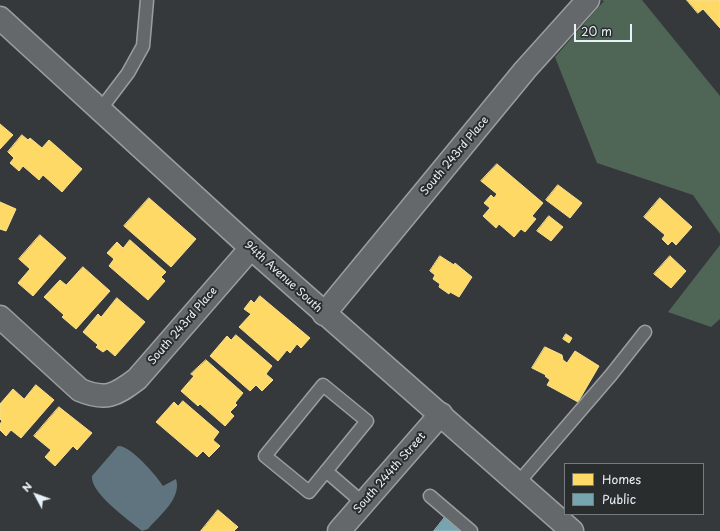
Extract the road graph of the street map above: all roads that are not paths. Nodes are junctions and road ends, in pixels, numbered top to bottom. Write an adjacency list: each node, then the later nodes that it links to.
1 (147, 0): 4 (lane)
2 (588, 0): 6 (street, South 243rd Place)
3 (0, 18): 4 (street, 94th Avenue South)
4 (100, 110): 5 (street, 94th Avenue South)
5 (251, 248): 6 (street, 94th Avenue South); 7 (street, South 243rd Place)
6 (324, 314): 9 (street, 94th Avenue South)
7 (0, 318)
8 (645, 332): 11 (lane)
9 (441, 414): 11 (street, 94th Avenue South); 13 (street, South 244th Street)
10 (326, 471): 10 (lane); 13 (lane)
11 (518, 483): 16 (street, 94th Avenue South)
12 (430, 496): 15 (lane)
13 (363, 503): 14 (street, South 244th Street)
14 (339, 531)
15 (471, 531)
16 (572, 531)

